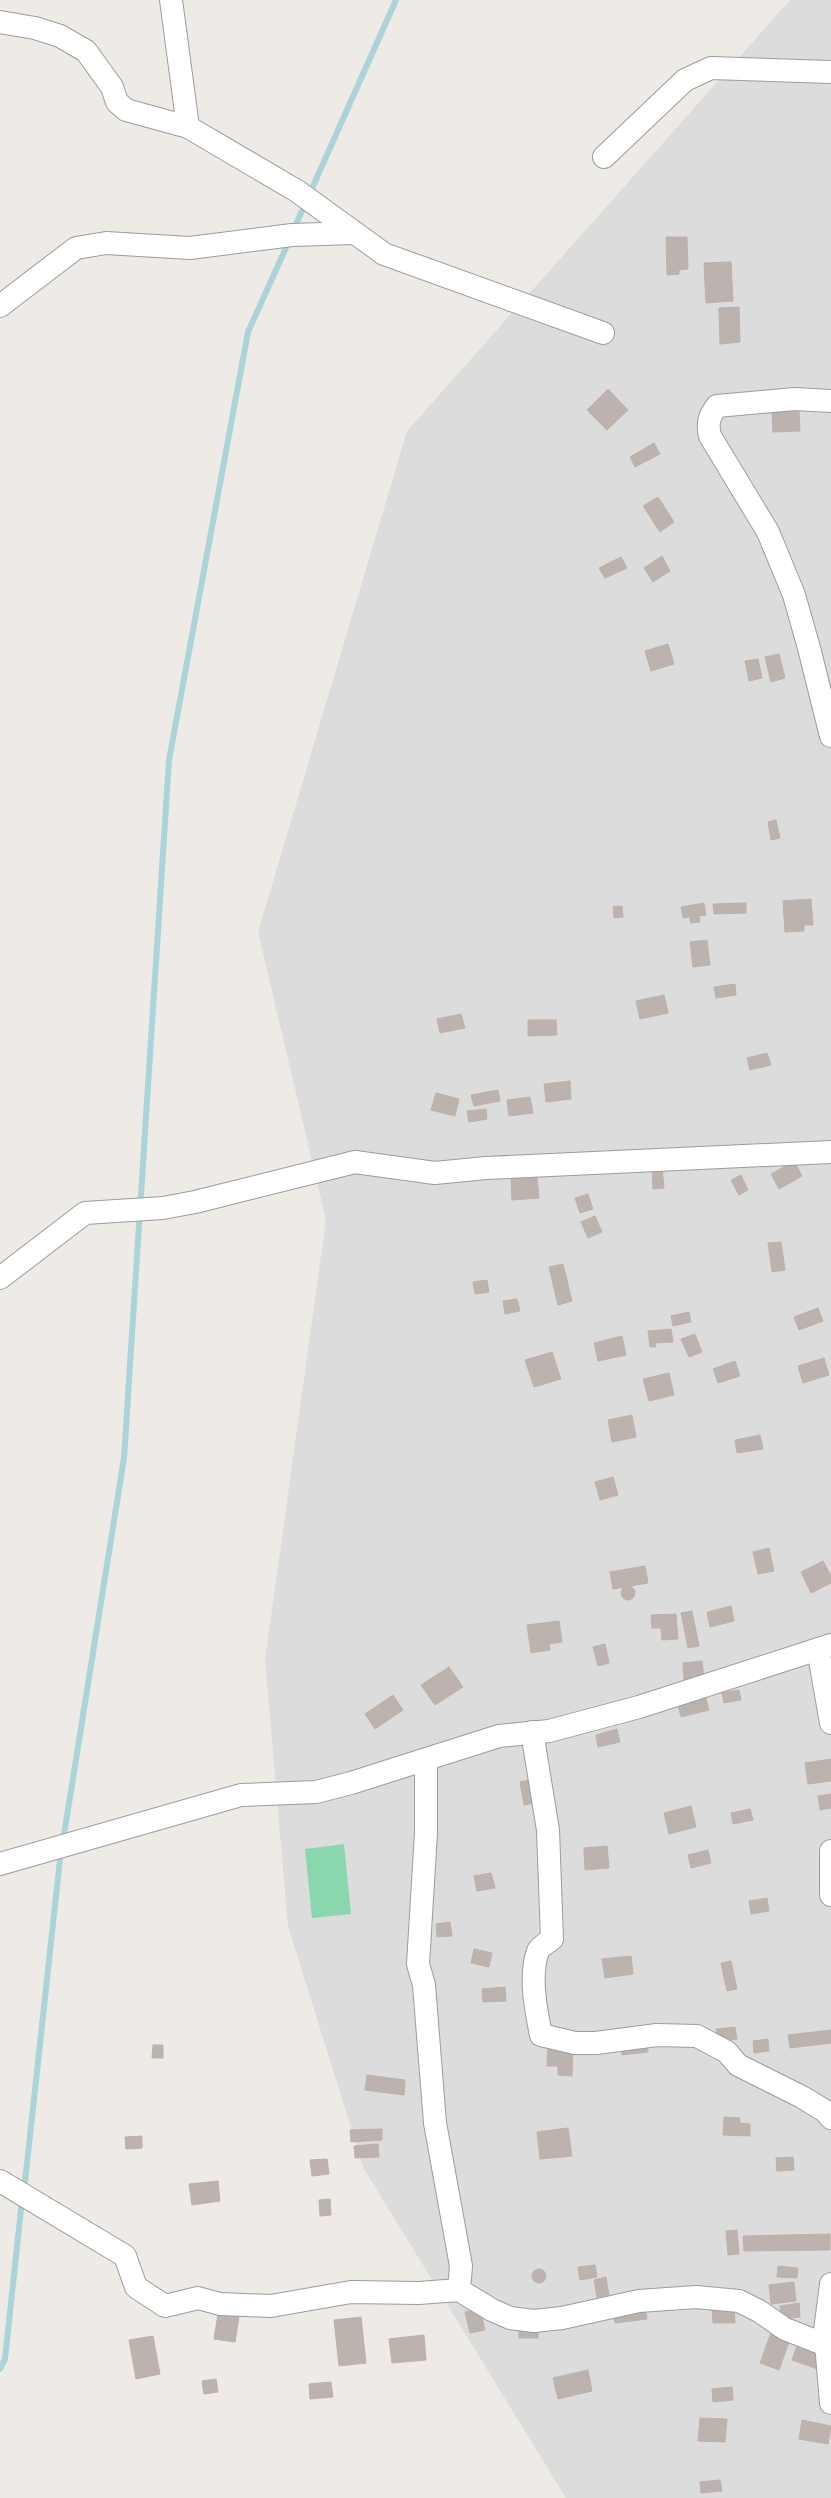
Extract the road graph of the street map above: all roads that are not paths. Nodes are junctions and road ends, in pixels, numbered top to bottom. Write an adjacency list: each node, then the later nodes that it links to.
1 (171, 0): 4 (street)
2 (0, 22): 4 (street)
3 (831, 72): 5 (street)
4 (188, 127): 6 (street)
5 (604, 157)
6 (355, 233): 7 (street); 8 (street)
7 (0, 306)
8 (603, 333)
9 (831, 401): 10 (street)
10 (831, 736)
11 (831, 1152): 12 (street)
12 (0, 1278)
13 (825, 1647): 14 (street); 15 (street)
14 (831, 1722)
15 (532, 1732): 16 (street); 20 (street)
16 (426, 1760): 18 (street); 23 (street)
17 (831, 1851): 19 (street)
18 (0, 1864)
19 (831, 1895)
20 (831, 2118)
21 (0, 2181): 23 (street)
22 (831, 2284): 24 (street)
23 (458, 2290): 24 (street)
24 (826, 2345): 25 (street)
25 (831, 2403)

